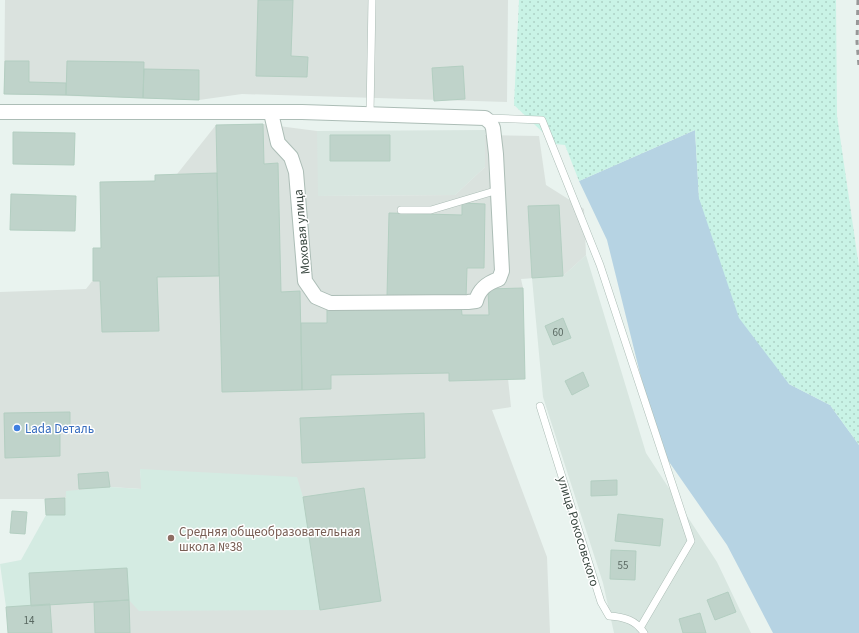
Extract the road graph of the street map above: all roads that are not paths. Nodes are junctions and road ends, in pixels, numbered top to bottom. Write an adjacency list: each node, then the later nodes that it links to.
1 (372, 0): 4 (lane)
2 (0, 112): 3 (street)
3 (271, 112): 4 (street); 6 (street, Моховая улица)
4 (370, 114): 5 (street)
5 (485, 118): 6 (street); 9 (lane)
6 (498, 190): 7 (lane)
7 (401, 210)
8 (540, 406): 9 (lane, улица Рокосовского)
9 (642, 630)

